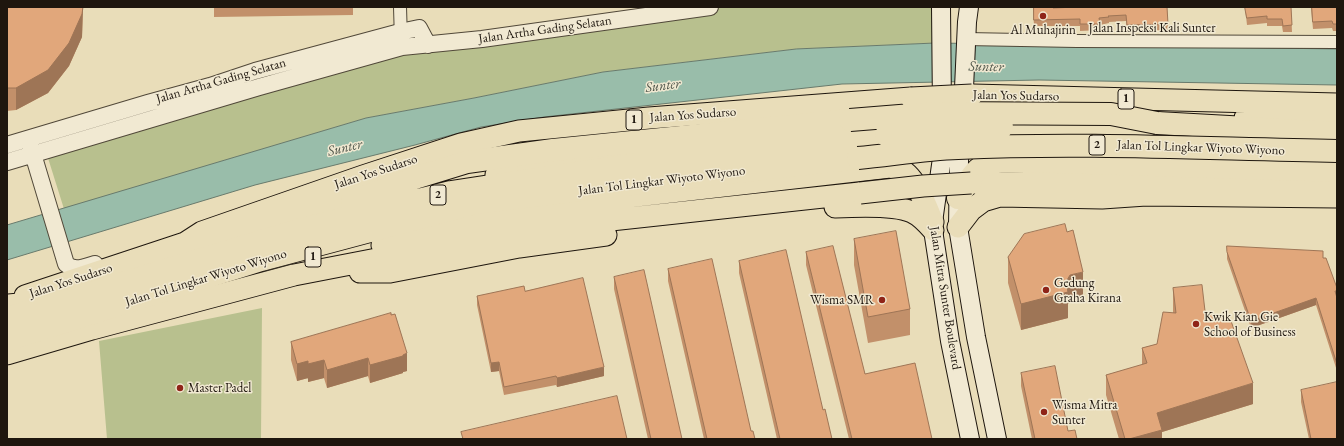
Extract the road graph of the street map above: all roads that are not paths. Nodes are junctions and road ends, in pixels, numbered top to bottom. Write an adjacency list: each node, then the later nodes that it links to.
1 (400, 7): 5 (street)
2 (710, 7): 5 (street, Jalan Artha Gading Selatan)
3 (941, 7): 11 (main road, Jalan Mitra Sunter Boulevard)
4 (969, 7): 6 (main road, Jalan Mitra Sunter Boulevard)
5 (401, 40): 10 (street, Jalan Artha Gading Selatan); 14 (street, Jalan Artha Gading Selatan)
6 (966, 40): 7 (street, Jalan Inspeksi Kali Sunter); 8 (main road, Jalan Mitra Sunter Boulevard)
7 (1337, 42)
8 (964, 94): 12 (highway); 27 (main road, Jalan Mitra Sunter Boulevard)
9 (1337, 104): 31 (highway, Jalan Yos Sudarso / 1, bridge)
10 (120, 112): 14 (street); 17 (street, Jalan Artha Gading Selatan)
11 (942, 115): 15 (highway); 29 (main road, Jalan Mitra Sunter Boulevard)
12 (1337, 119)
13 (1157, 123): 16 (highway, Jalan Tol Lingkar Wiyoto Wiyono / 2); 28 (highway, bridge); 34 (highway, Jalan Tol Lingkar Wiyoto Wiyono / 2, bridge)
14 (124, 127): 20 (street, Jalan Artha Gading Selatan)
15 (883, 128): 22 (highway); 28 (highway)
16 (1337, 133)
17 (28, 139): 18 (street, Jalan Artha Gading Selatan); 20 (street)
18 (7, 145)
19 (1337, 152): 35 (highway, Jalan Tol Lingkar Wiyoto Wiyono / 2, bridge)
20 (35, 158): 21 (street, Jalan Artha Gading Selatan); 31 (street)
21 (7, 162)
22 (890, 167): 26 (highway); 29 (highway)
23 (1337, 172): 27 (highway)
24 (1337, 182): 32 (highway, 1, bridge)
25 (1337, 197): 30 (highway)
26 (627, 198): 33 (highway); 36 (highway, 1)
27 (958, 198): 30 (main road, Jalan Mitra Sunter Boulevard)
28 (352, 201): 34 (highway)
29 (933, 226): 32 (highway); 38 (main road, Jalan Mitra Sunter Boulevard)
30 (958, 227): 39 (main road, Jalan Mitra Sunter Boulevard)
31 (202, 232): 34 (highway, Jalan Yos Sudarso / 1)
32 (310, 272): 33 (highway, 1)
33 (257, 285): 37 (highway, 1)
34 (8, 309)
35 (7, 340)
36 (7, 349)
37 (7, 354)
38 (970, 439)
39 (997, 439)

